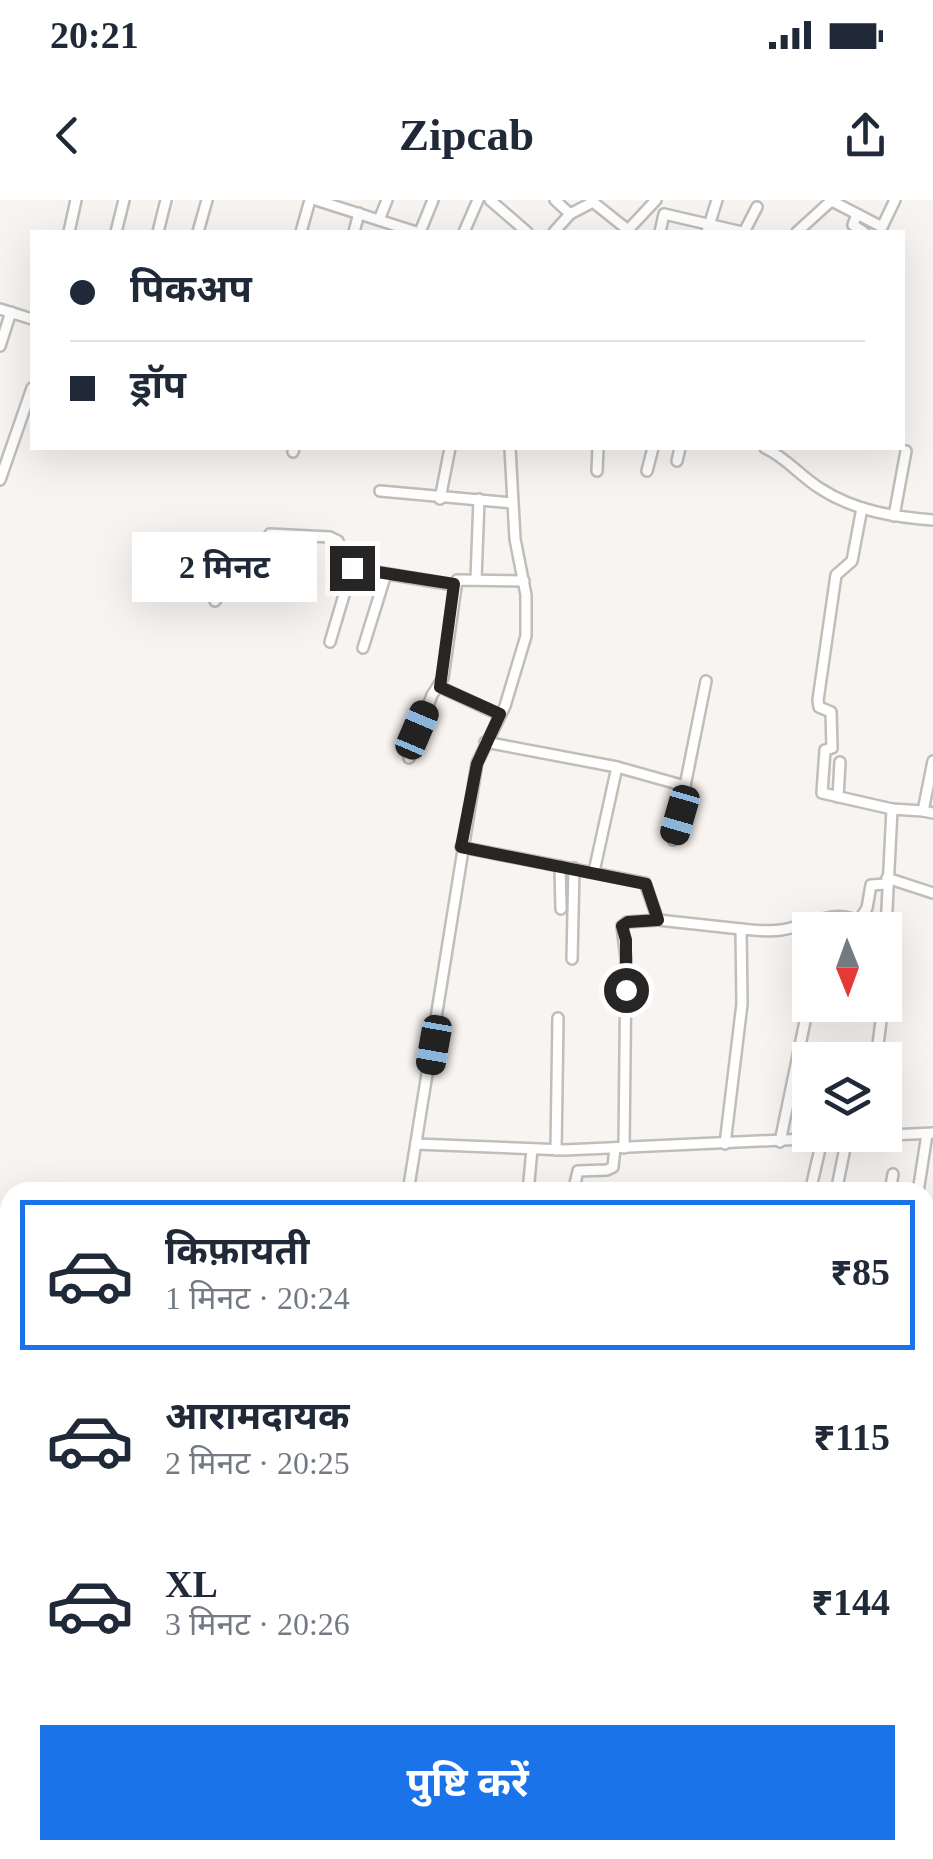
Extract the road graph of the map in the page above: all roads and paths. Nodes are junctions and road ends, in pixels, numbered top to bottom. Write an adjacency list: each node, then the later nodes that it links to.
1 (76, 200): 24 (street)
2 (124, 200): 25 (street)
3 (166, 200): 26 (street)
4 (207, 200): 27 (street)
5 (313, 200): 18 (street); 28 (street)
6 (387, 200): 22 (street)
7 (433, 200): 31 (street)
8 (478, 200): 32 (street)
9 (490, 200): 33 (street)
10 (556, 200): 19 (street)
11 (656, 200): 17 (street)
12 (717, 200): 23 (street)
13 (830, 200): 15 (street); 39 (street)
14 (895, 200): 21 (street)
15 (846, 204): 21 (street)
16 (756, 207): 38 (street)
17 (647, 210): 20 (street); 36 (street)
18 (359, 213): 22 (street); 29 (street)
19 (570, 214): 34 (street); 35 (street)
20 (664, 214): 23 (street); 37 (street)
21 (857, 214): 40 (street)
22 (379, 220): 30 (street)
23 (708, 229)
24 (68, 230)
25 (116, 230)
26 (158, 230)
27 (199, 230)
28 (302, 230)
29 (355, 230)
30 (412, 230)
31 (419, 230)
32 (465, 230)
33 (525, 230)
34 (556, 230)
35 (625, 230)
36 (629, 230)
37 (660, 230)
38 (745, 230)
39 (800, 230)
40 (861, 230)
41 (5, 310): 42 (street); 43 (street)
42 (30, 318)
43 (0, 346)
44 (30, 394): 55 (street)
45 (450, 450): 57 (street)
46 (510, 450): 59 (street)
47 (598, 450): 53 (street)
48 (652, 450): 54 (street)
49 (679, 450): 52 (street)
50 (772, 450): 60 (street)
51 (906, 450): 61 (street)
52 (676, 460)
53 (597, 471)
54 (647, 472)
55 (0, 480)
56 (380, 491): 57 (street)
57 (440, 498): 58 (street)
58 (479, 498): 59 (street); 65 (street)
59 (512, 503): 66 (street)
60 (862, 508): 61 (street); 80 (street)
61 (894, 516): 62 (street)
62 (933, 520)
63 (352, 568): 64 (street); 68 (street); 69 (street)
64 (386, 574): 67 (street); 70 (street)
65 (476, 580): 66 (street); 67 (street)
66 (524, 581): 73 (street)
67 (454, 584): 72 (street)
68 (215, 601)
69 (330, 642)
70 (363, 648)
71 (706, 681): 79 (street)
72 (440, 687): 73 (street); 75 (street)
73 (500, 714): 74 (street)
74 (485, 742): 78 (street); 84 (street)
75 (409, 758)
76 (933, 761): 82 (street)
77 (840, 762): 80 (street)
78 (617, 766): 79 (street); 86 (street)
79 (685, 786): 83 (street)
80 (838, 796): 81 (street)
81 (892, 810): 82 (street); 88 (street)
82 (928, 812)
83 (673, 840)
84 (461, 847): 85 (street); 103 (street)
85 (560, 866): 87 (street); 90 (street)
86 (595, 866)
87 (574, 868): 93 (street); 96 (street)
88 (886, 881): 89 (street); 91 (street); 92 (street)
89 (933, 894)
90 (561, 909)
91 (865, 912)
92 (886, 912)
93 (658, 920): 95 (street); 105 (street)
94 (792, 926): 95 (street)
95 (741, 929): 104 (street)
96 (572, 959)
97 (558, 1018): 107 (street)
98 (805, 1022): 102 (street)
99 (930, 1134): 100 (street); 117 (street)
100 (902, 1135)
101 (792, 1141): 102 (street)
102 (780, 1142): 104 (street)
103 (416, 1144): 106 (street); 111 (street)
104 (725, 1144): 105 (street)
105 (620, 1148): 107 (street); 113 (street)
106 (532, 1150): 107 (street); 112 (street)
107 (556, 1150)
108 (819, 1152): 114 (street)
109 (845, 1152): 115 (street)
110 (893, 1174): 116 (street)
111 (410, 1182)
112 (529, 1182)
113 (575, 1182)
114 (812, 1182)
115 (838, 1182)
116 (892, 1182)
117 (920, 1182)

